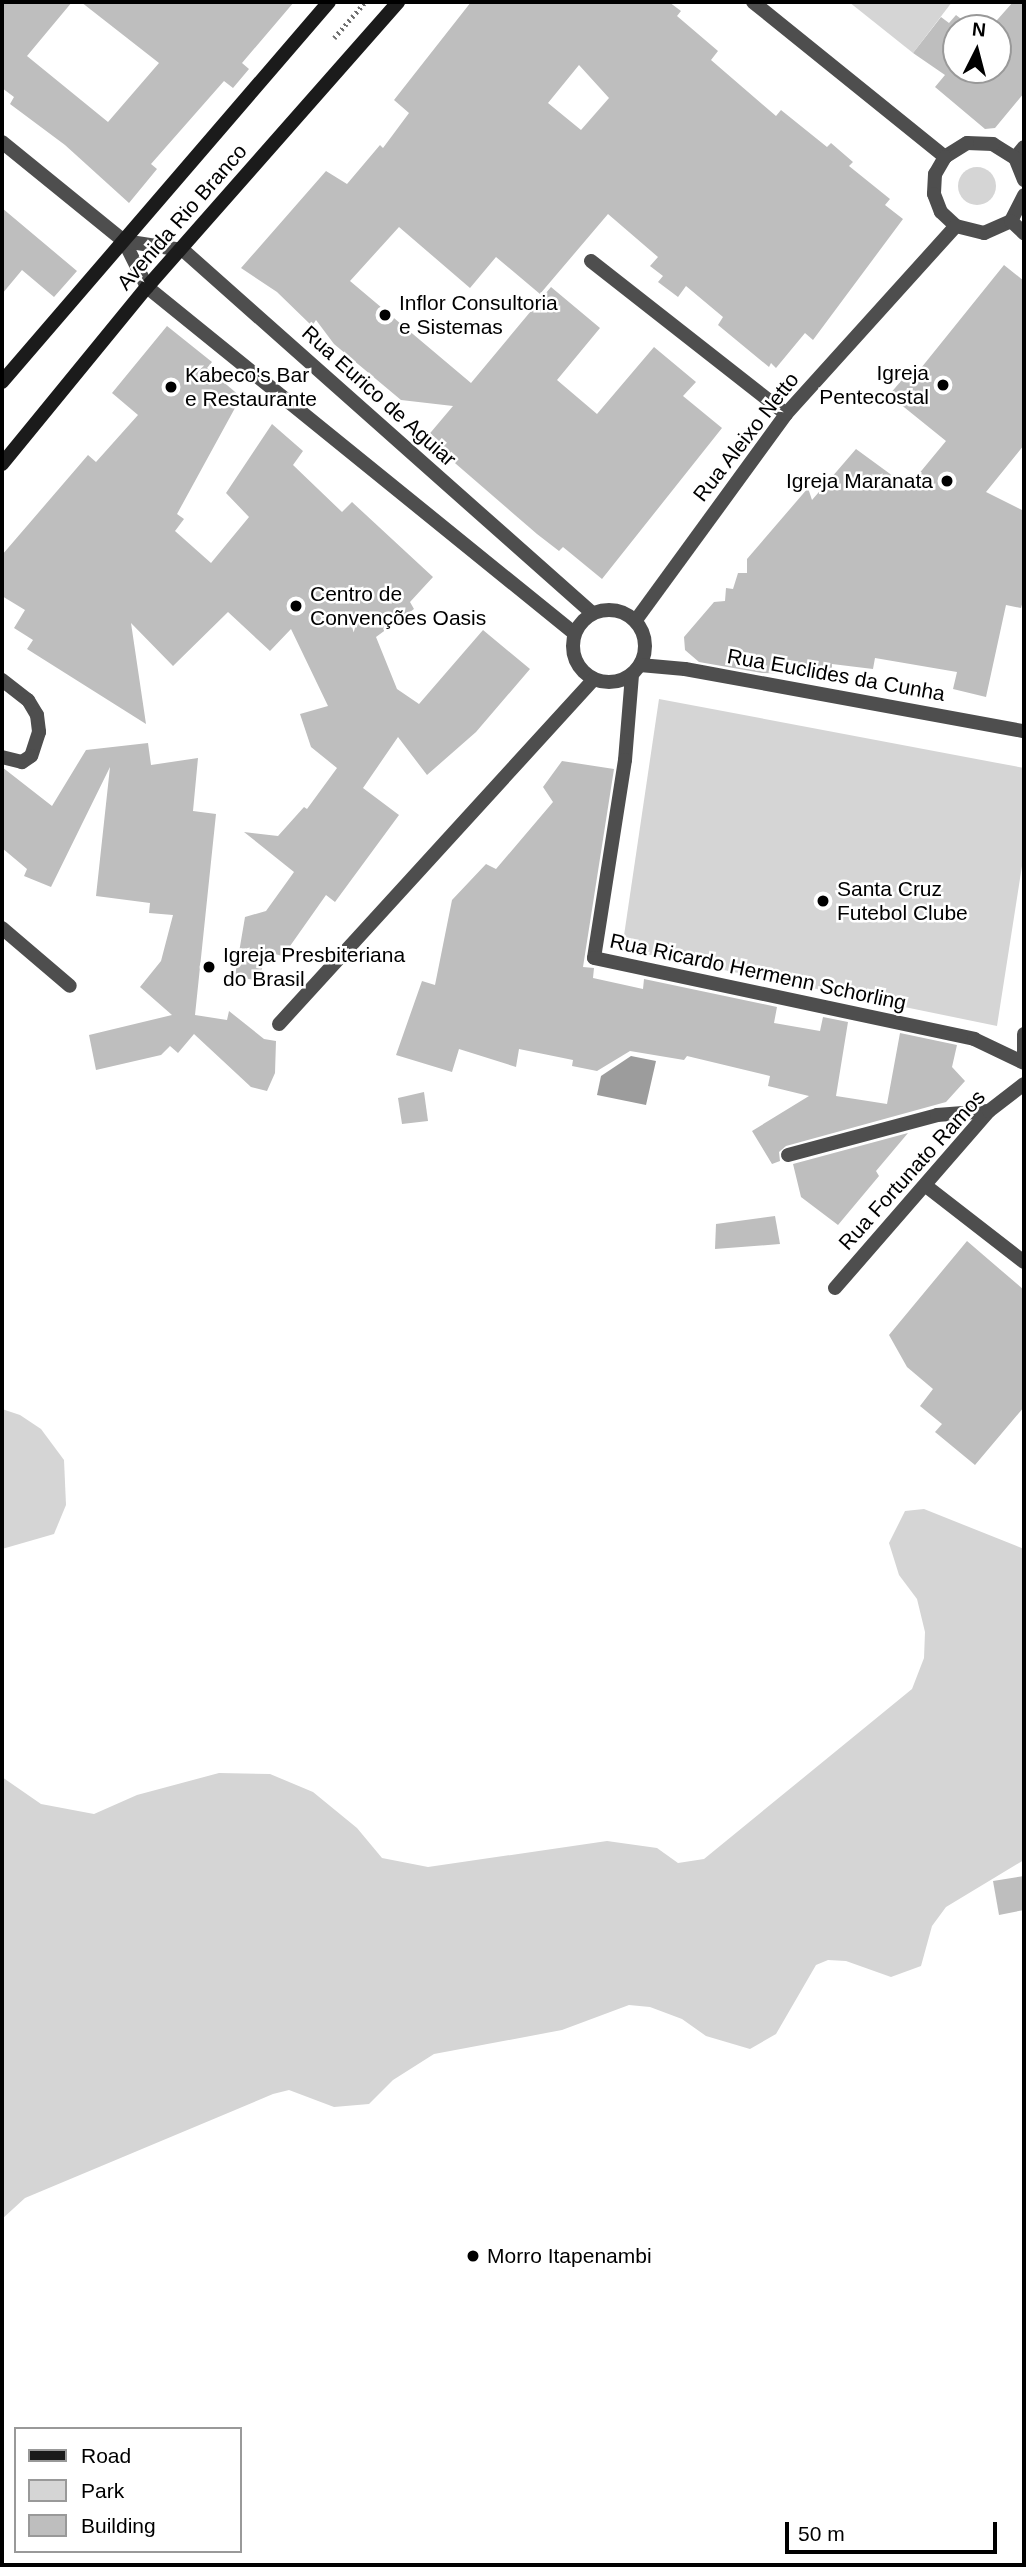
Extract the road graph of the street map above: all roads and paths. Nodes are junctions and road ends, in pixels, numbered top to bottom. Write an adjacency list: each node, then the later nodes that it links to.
1 (328, 2): 12 (street, Avenida Rio Branco)
2 (398, 2): 13 (street, Avenida Rio Branco)
3 (756, 3): 6 (street)
4 (2, 142): 12 (street)
5 (1020, 153): 6 (street); 7 (street)
6 (945, 157): 10 (street)
7 (1024, 180)
8 (1024, 195): 9 (street)
9 (1011, 221): 10 (street); 11 (street)
10 (956, 226): 17 (street, Rua Aleixo Netto)
11 (1024, 233)
12 (124, 241): 13 (street); 15 (street); 16 (street, Avenida Rio Branco)
13 (183, 250): 15 (street, Avenida Rio Branco); 19 (street, Rua Eurico de Aguiar)
14 (591, 261): 17 (street)
15 (148, 287): 18 (street, Avenida Rio Branco); 21 (street)
16 (2, 382)
17 (786, 414): 20 (street, Rua Aleixo Netto)
18 (2, 464)
19 (592, 613): 20 (street); 21 (street)
20 (636, 620): 22 (street)
21 (575, 633): 23 (street)
22 (636, 670): 23 (street); 25 (street, Rua Euclides da Cunha); 31 (street, Rua Ricardo Hermenn Schorling)
23 (594, 679): 29 (street)
24 (2, 680): 26 (street)
25 (1024, 731)
26 (2, 757)
27 (2, 928): 28 (street)
28 (69, 986)
29 (279, 1024)
30 (1024, 1034): 31 (street)
31 (1024, 1061)
32 (1024, 1084): 33 (street, Rua Fortunato Ramos)
33 (989, 1111): 34 (street); 35 (street, Rua Fortunato Ramos)
34 (788, 1155)
35 (926, 1186): 36 (street); 37 (street, Rua Fortunato Ramos)
36 (1024, 1262)
37 (835, 1288)

